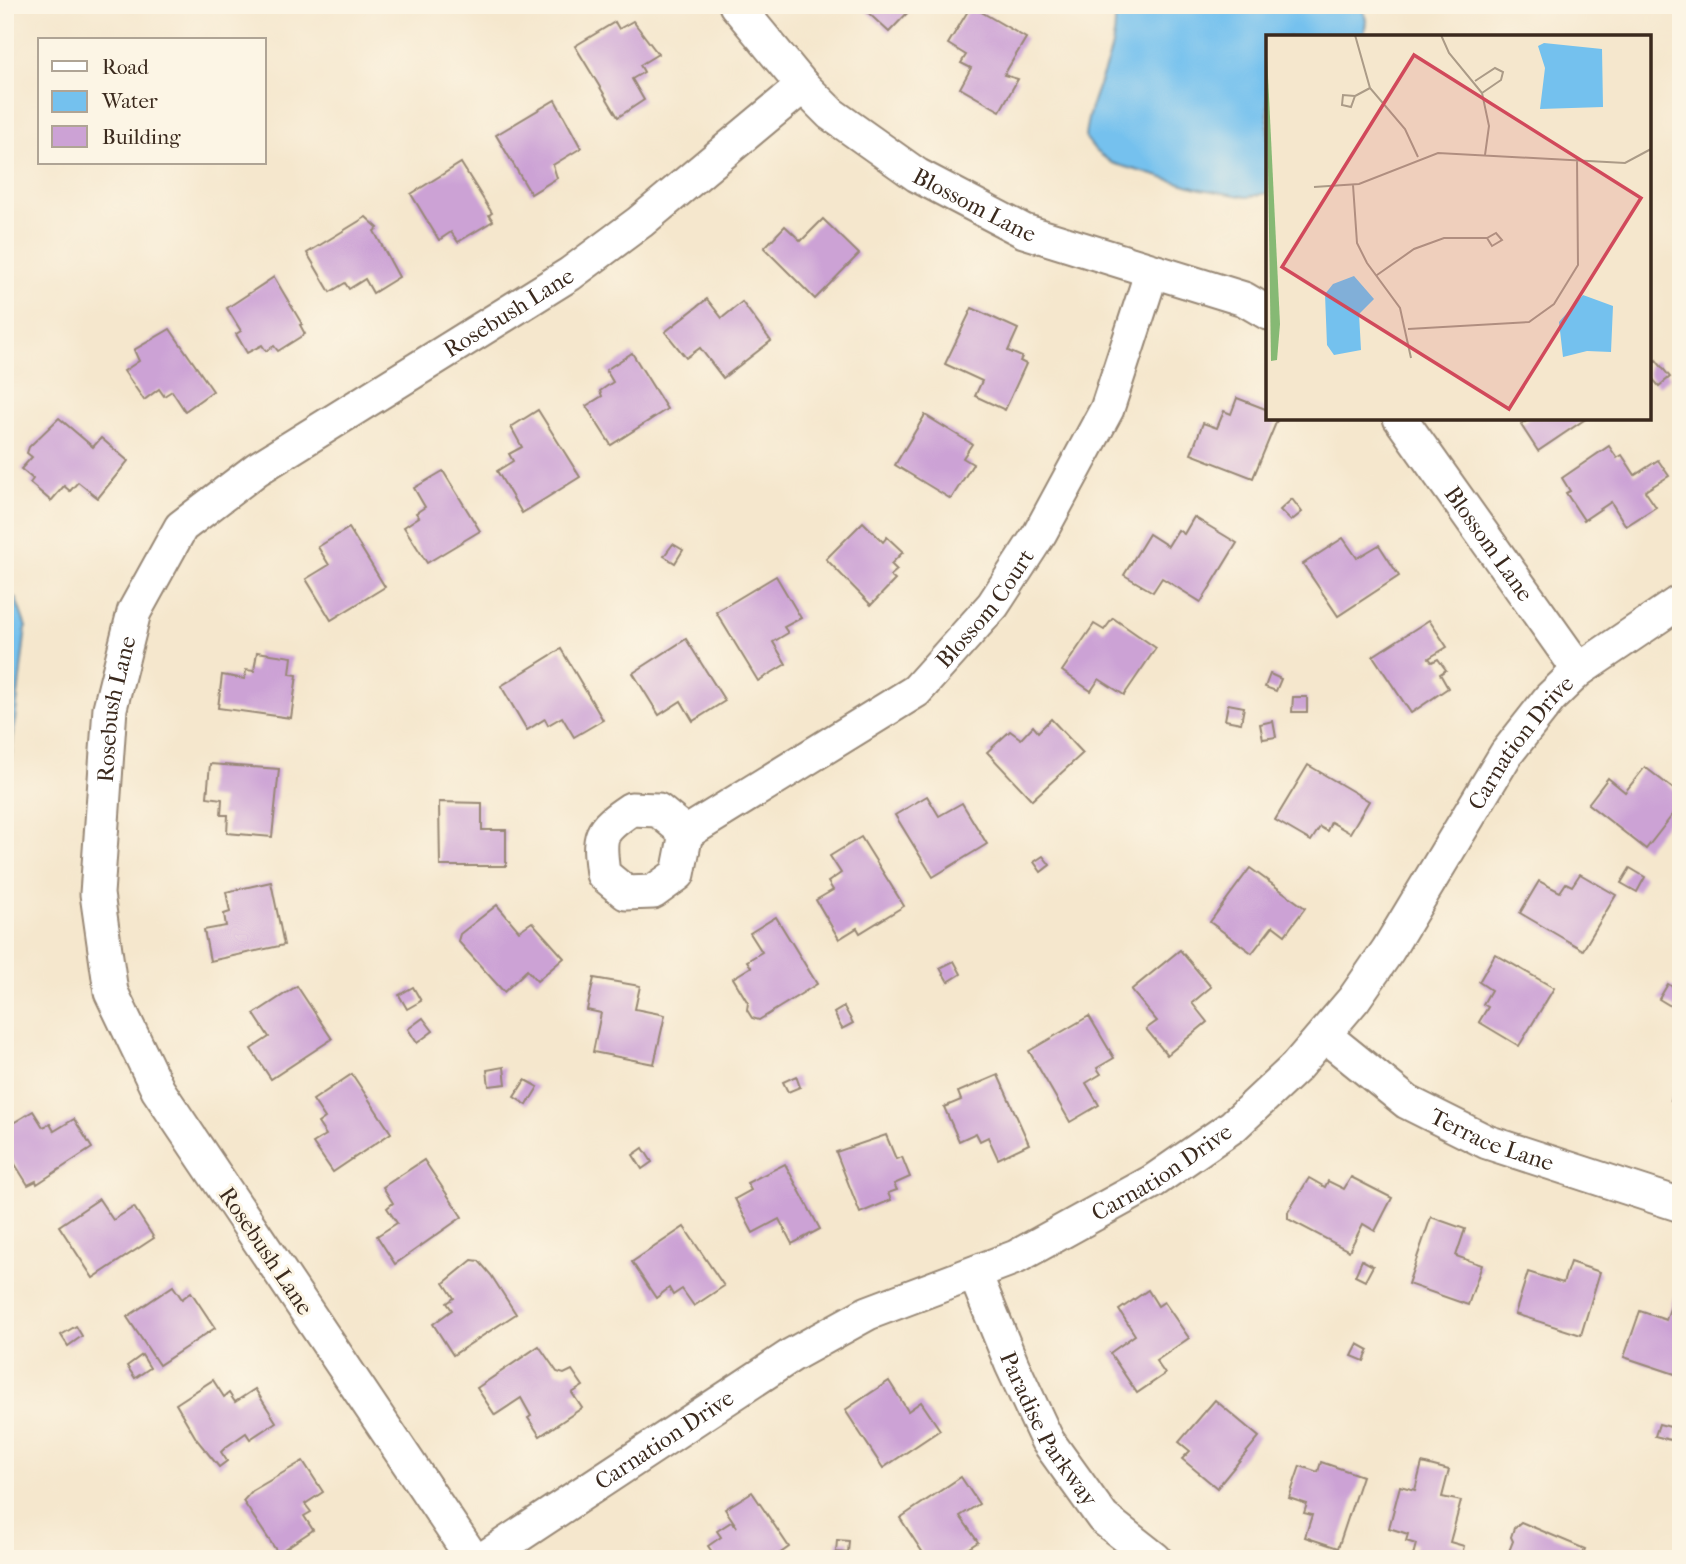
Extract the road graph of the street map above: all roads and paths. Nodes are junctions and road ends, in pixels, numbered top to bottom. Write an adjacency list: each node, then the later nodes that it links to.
1 (736, 5): 2 (street, Blossom Lane)
2 (803, 86): 3 (street, Blossom Lane); 12 (street, Rosebush Lane)
3 (1152, 271): 4 (street, Blossom Lane); 8 (street, Blossom Court)
4 (1266, 312)
5 (1401, 420): 7 (street, Blossom Lane)
6 (1681, 601): 7 (street, Carnation Drive)
7 (1579, 670): 9 (street, Carnation Drive)
8 (686, 833)
9 (1324, 1035): 10 (street, Terrace Lane); 11 (street, Carnation Drive)
10 (1681, 1205)
11 (975, 1274): 13 (street, Carnation Drive); 14 (street, Paradise Parkway)
12 (473, 1559)
13 (483, 1559)
14 (1155, 1559)

